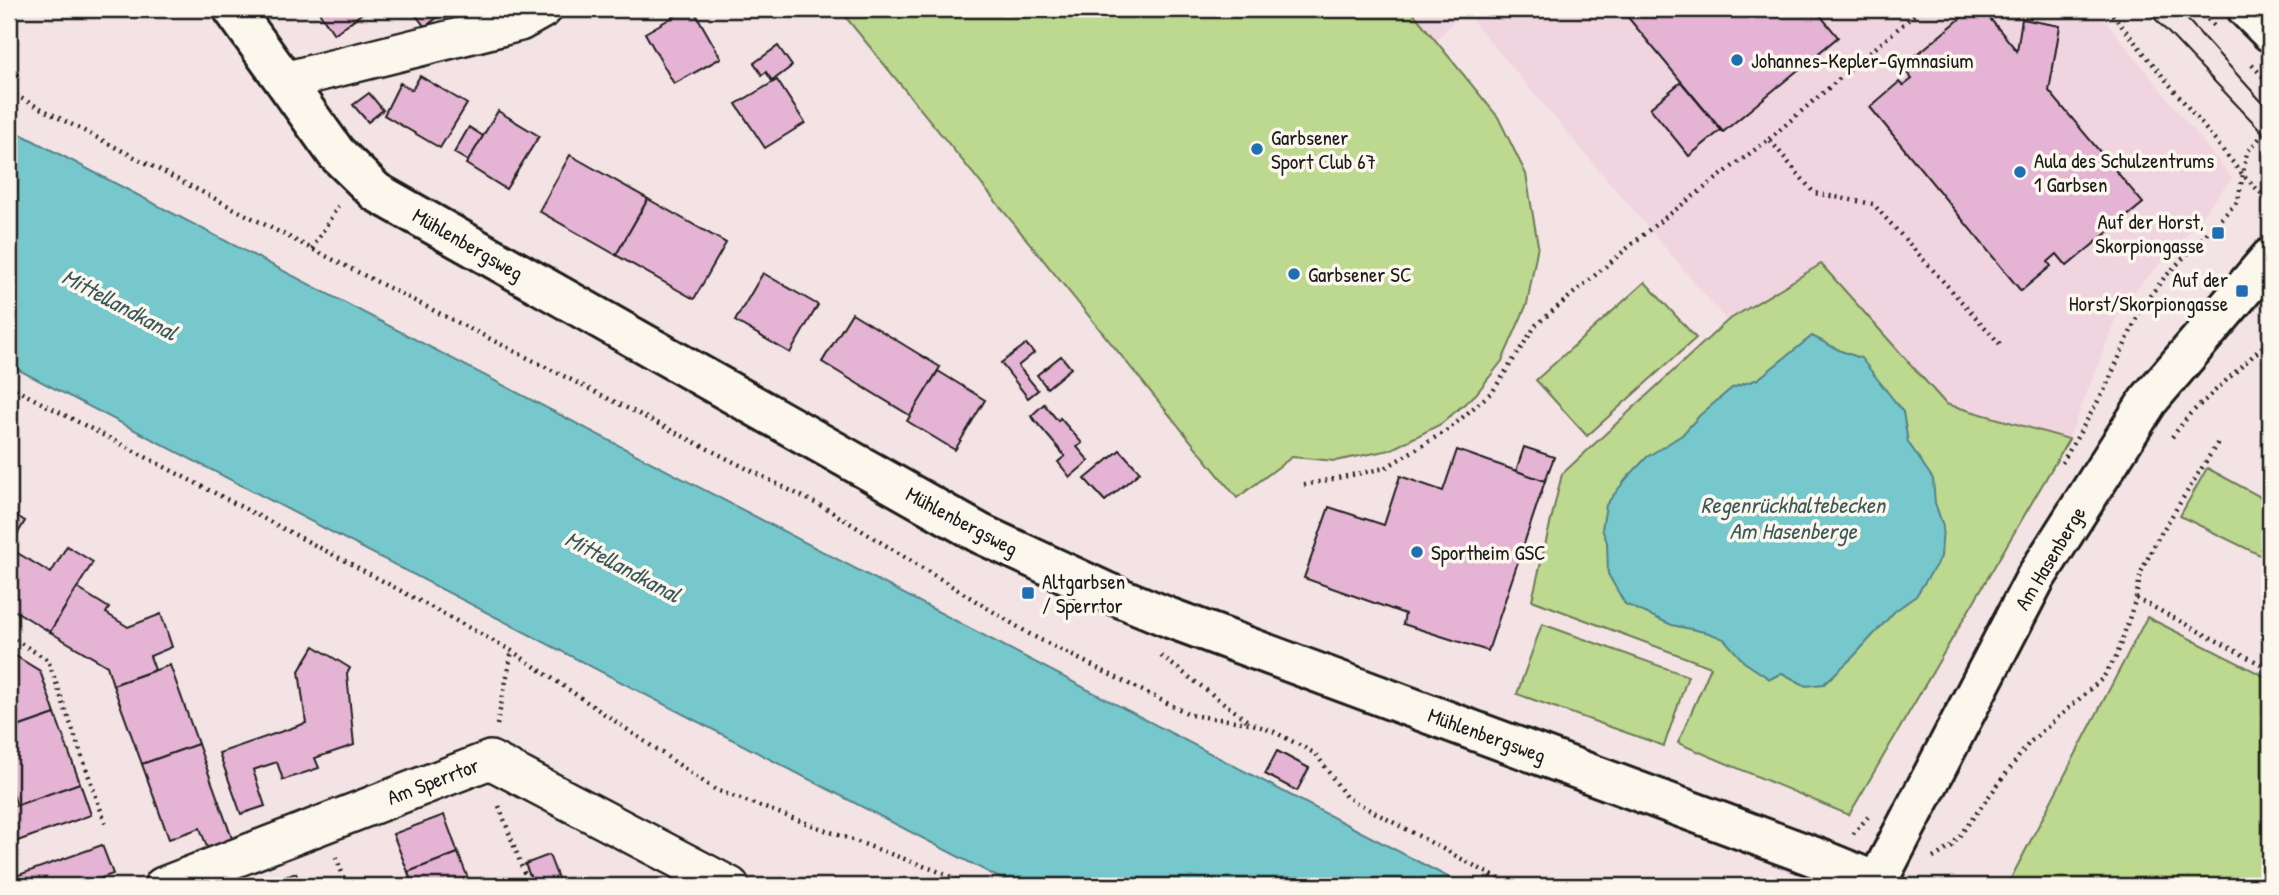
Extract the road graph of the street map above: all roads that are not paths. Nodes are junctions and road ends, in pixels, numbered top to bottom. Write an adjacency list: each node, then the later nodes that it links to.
1 (233, 9): 5 (street, Mühlenbergsweg)
2 (544, 9): 5 (street)
3 (2247, 9): 4 (street)
4 (2270, 32)
5 (284, 82): 7 (street, Mühlenbergsweg)
6 (2270, 258): 7 (street, Am Hasenberge)
7 (1876, 884)
8 (163, 886): 9 (street, Am Sperrtor)
9 (730, 886)

